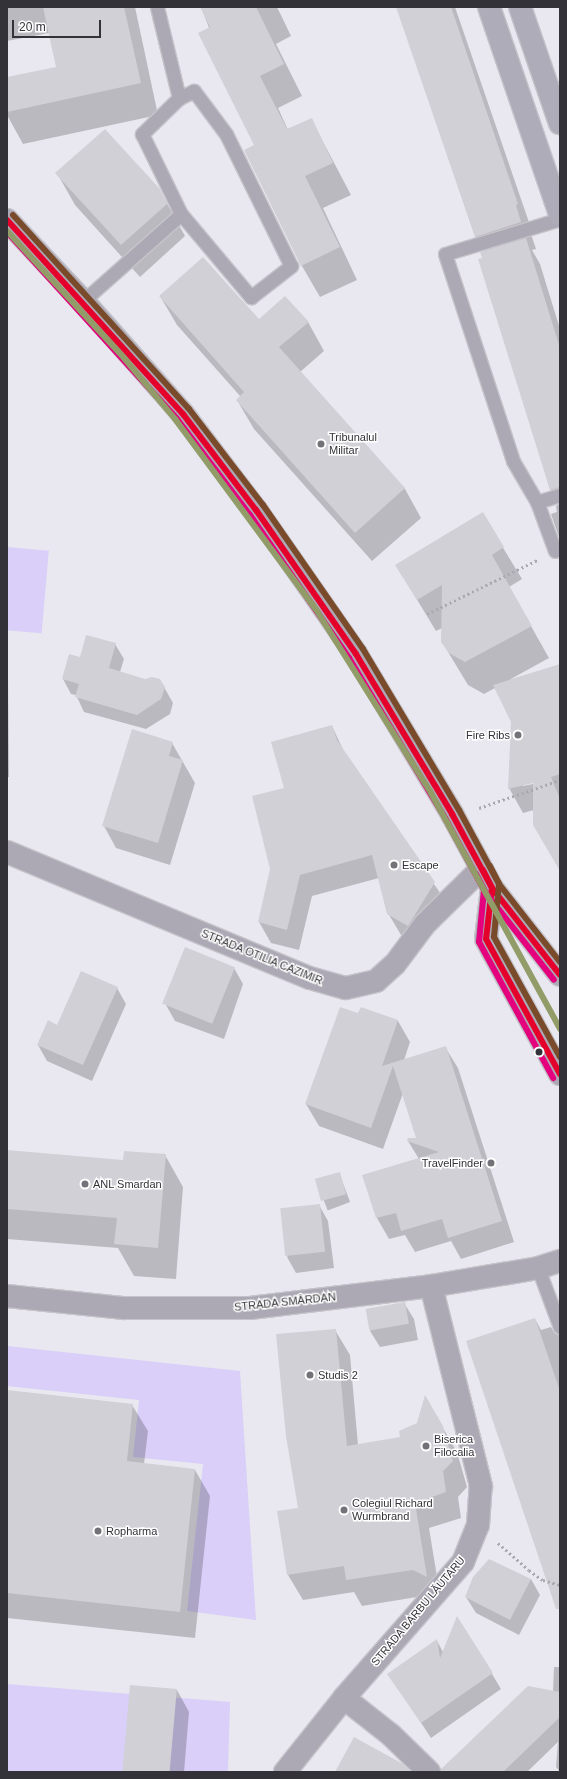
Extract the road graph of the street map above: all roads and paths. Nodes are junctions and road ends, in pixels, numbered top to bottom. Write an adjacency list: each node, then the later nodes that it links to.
1 (157, 7): 4 (lane)
2 (489, 7): 7 (main road)
3 (520, 7): 5 (main road)
4 (179, 98): 6 (lane); 6 (lane)
5 (560, 123)
6 (181, 214): 10 (lane)
7 (560, 214)
8 (560, 219): 12 (lane)
9 (7, 220): 10 (main road)
10 (83, 301): 16 (main road)
11 (560, 496): 12 (lane)
12 (537, 502): 13 (lane)
13 (555, 551): 14 (path)
14 (427, 614)
15 (560, 780): 16 (path)
16 (452, 814): 18 (main road)
17 (7, 852): 18 (street, STRADA OTILIA CAZIMIR)
18 (488, 879): 19 (main road); 20 (main road)
19 (560, 975)
20 (560, 1074)
21 (560, 1246): 22 (street)
22 (548, 1265): 23 (street, STRADA SMÂRDAN); 25 (lane)
23 (431, 1286): 24 (street, STRADA SMÂRDAN); 26 (street, STRADA BARBU LĂUTARU)
24 (7, 1296)
25 (560, 1326)
26 (478, 1525): 27 (path); 28 (street, STRADA BARBU LĂUTARU)
27 (560, 1585)
28 (344, 1698): 29 (street, STRADA BARBU LĂUTARU); 30 (street)
29 (285, 1772)
30 (429, 1772)

